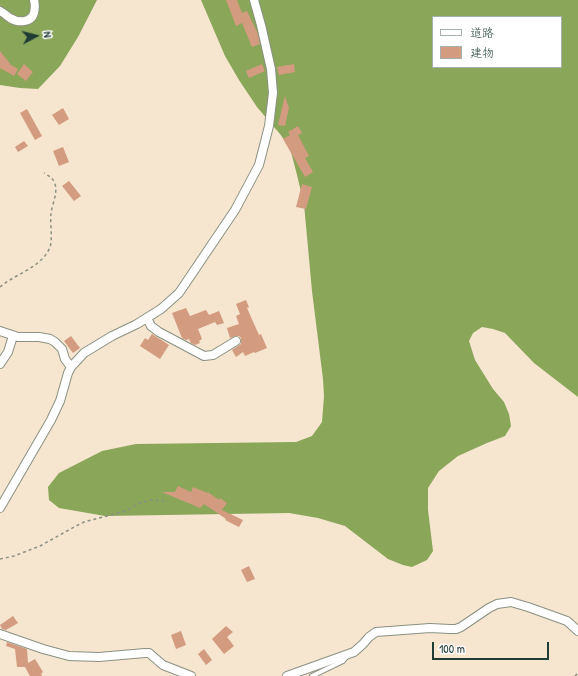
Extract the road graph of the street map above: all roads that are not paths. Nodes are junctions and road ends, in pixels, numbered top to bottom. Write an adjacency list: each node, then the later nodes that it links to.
1 (34, 0): 3 (street)
2 (254, 0): 4 (street)
3 (0, 11)
4 (147, 318): 7 (street); 9 (street)
5 (0, 331): 6 (street)
6 (13, 336): 8 (street); 9 (street)
7 (236, 341)
8 (0, 364)
9 (70, 368): 10 (street)
10 (0, 508)
11 (578, 631): 13 (street)
12 (0, 634): 14 (street)
13 (349, 654): 15 (street); 16 (lane)
14 (191, 676)
15 (287, 676)
16 (312, 676)

